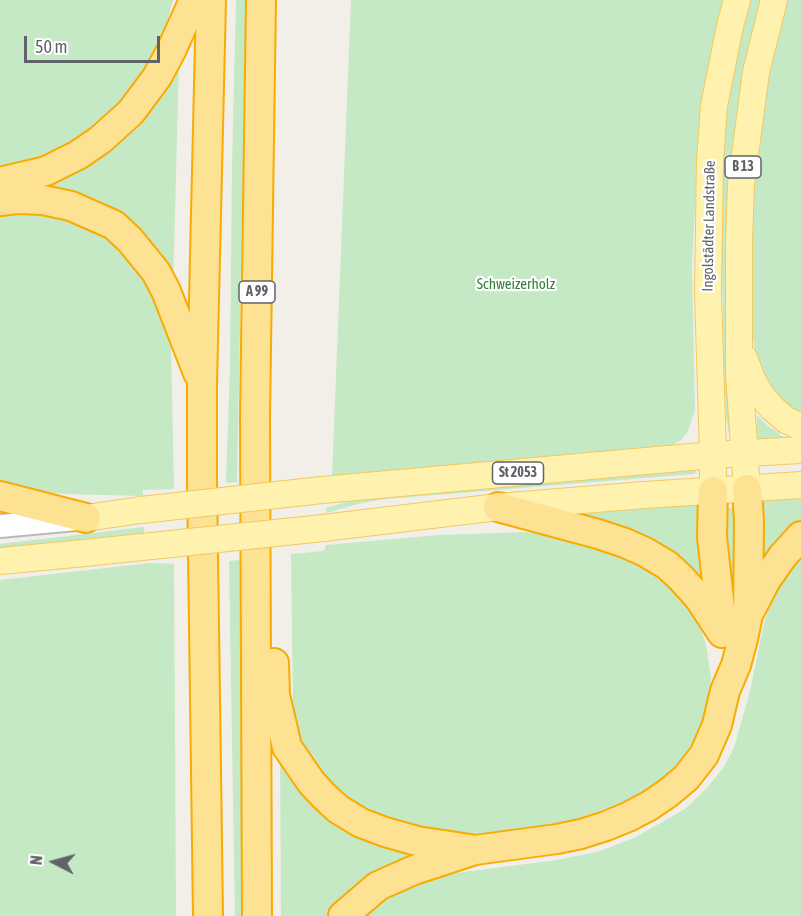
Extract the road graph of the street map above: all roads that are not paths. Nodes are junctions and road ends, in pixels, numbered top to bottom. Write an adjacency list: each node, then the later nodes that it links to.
1 (194, 0): 6 (highway)
2 (211, 0): 9 (highway)
3 (261, 0): 23 (highway, A 99)
4 (737, 0): 13 (main road, Ingolstädter Landstraße / B 13)
5 (774, 0): 8 (main road, Ingolstädter Landstraße / B 13)
6 (0, 182)
7 (0, 201): 9 (highway)
8 (740, 338): 10 (main road, B 13); 12 (main road, Ingolstädter Landstraße / B 13)
9 (202, 385): 28 (highway)
10 (801, 427)
11 (801, 450): 12 (main road)
12 (745, 454): 13 (main road); 15 (main road, Ingolstädter Landstraße / B 13)
13 (713, 455): 16 (main road, Ingolstädter Landstraße / B 13); 19 (main road, St 2053, bridge)
14 (801, 485): 15 (main road)
15 (747, 489): 16 (main road); 24 (highway)
16 (713, 491): 18 (main road, St 2053); 25 (highway)
17 (0, 496): 19 (highway)
18 (498, 507): 22 (main road, St 2053, bridge); 25 (highway)
19 (86, 518): 20 (main road, St 2053)
20 (0, 526)
21 (801, 536): 24 (highway)
22 (0, 561)
23 (256, 583): 27 (highway); 29 (highway, A 99)
24 (748, 615): 26 (highway)
25 (722, 633): 26 (highway)
26 (726, 691): 27 (highway)
27 (475, 850): 30 (highway)
28 (208, 916)
29 (257, 916)
30 (344, 916)

